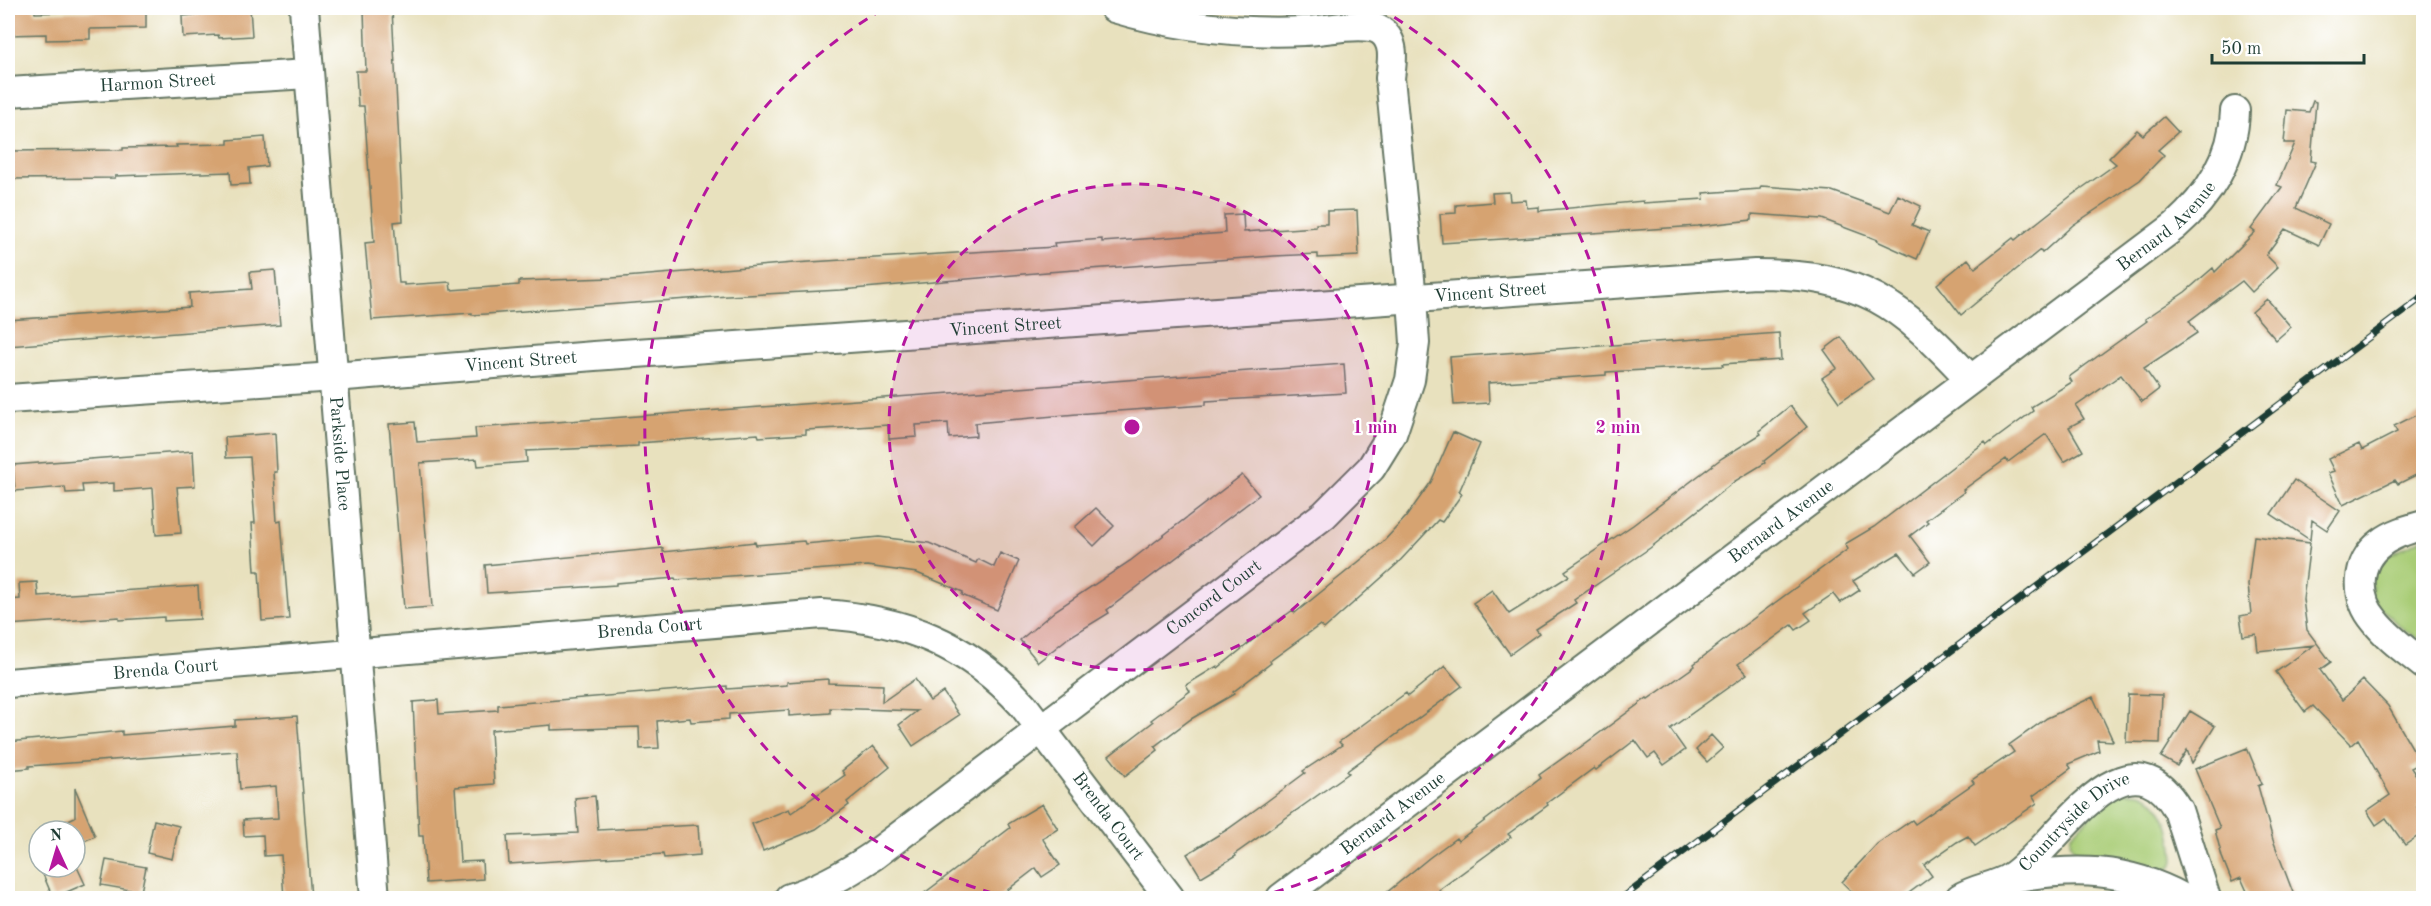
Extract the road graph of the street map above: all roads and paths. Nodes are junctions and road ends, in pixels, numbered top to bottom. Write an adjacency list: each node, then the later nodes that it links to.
1 (304, 8): 3 (street, Parkside Place)
2 (1114, 8): 6 (street, Concord Court)
3 (308, 74): 4 (street, Harmon Street); 7 (street, Parkside Place)
4 (8, 92)
5 (2235, 111): 8 (street, Bernard Avenue)
6 (1412, 299): 7 (street, Vincent Street); 8 (street, Vincent Street); 14 (street, Concord Court)
7 (334, 377): 9 (street, Vincent Street); 11 (street, Parkside Place)
8 (1970, 379): 19 (street, Bernard Avenue)
9 (8, 399)
10 (2424, 525): 12 (street)
11 (354, 654): 13 (street, Brenda Court); 14 (street, Brenda Court); 16 (street, Parkside Place)
12 (2424, 665)
13 (8, 683)
14 (1041, 729): 17 (street, Concord Court); 18 (street, Brenda Court)
15 (2011, 878): 20 (street, Countryside Drive); 21 (street, Countryside Drive); 22 (street, Countryside Drive)
16 (375, 898)
17 (789, 898)
18 (1170, 898)
19 (1281, 898)
20 (1960, 898)
21 (2183, 898)
22 (2206, 898)

